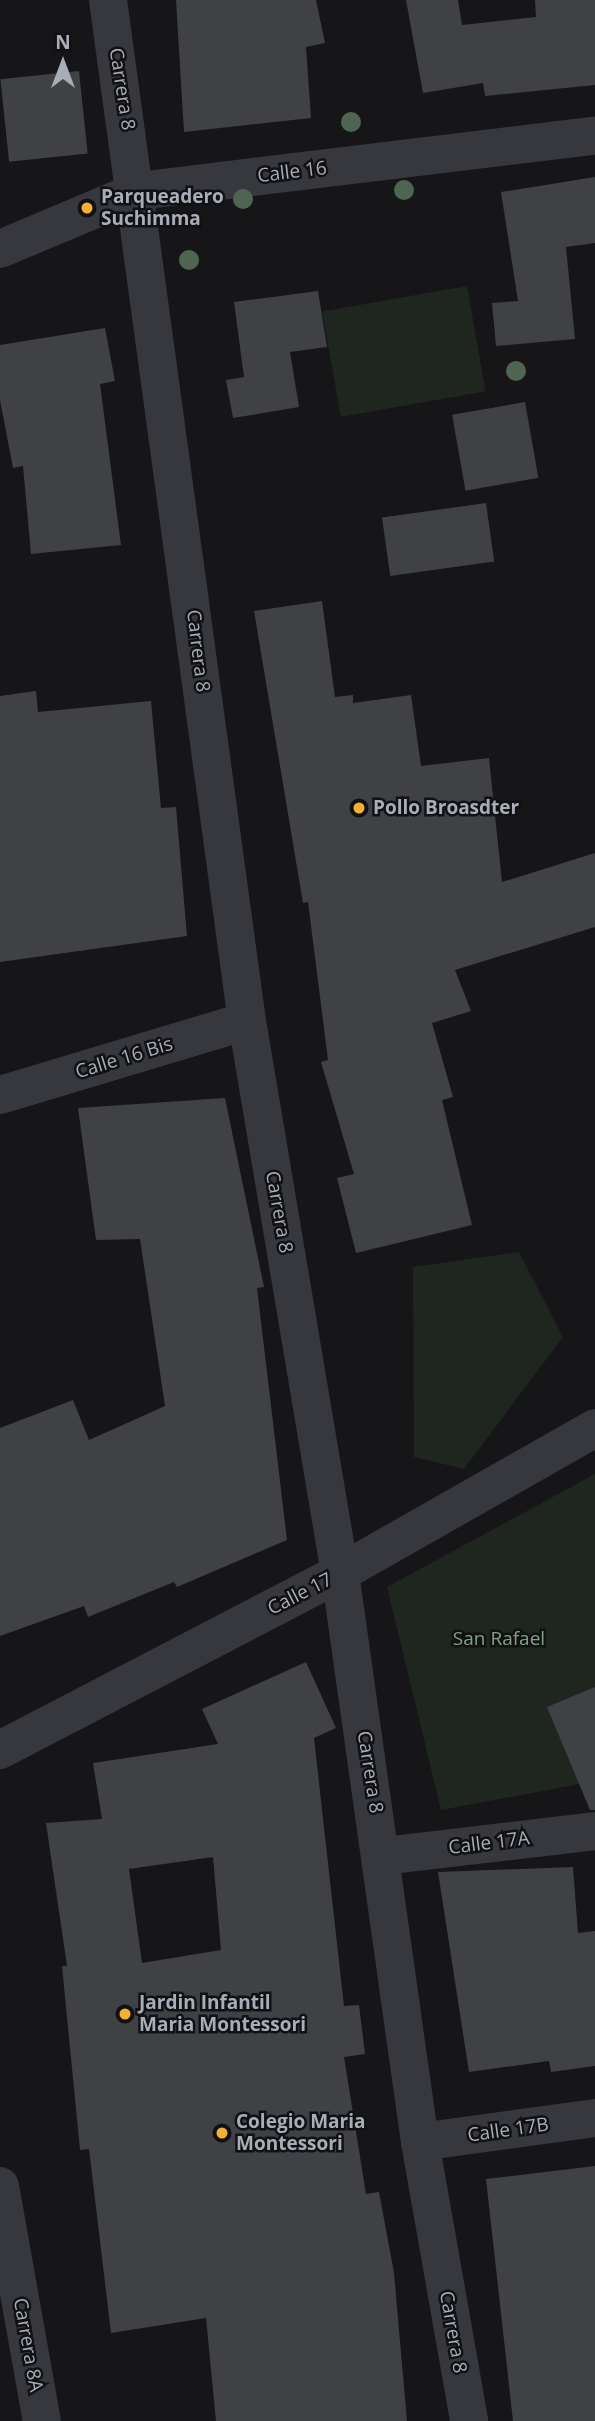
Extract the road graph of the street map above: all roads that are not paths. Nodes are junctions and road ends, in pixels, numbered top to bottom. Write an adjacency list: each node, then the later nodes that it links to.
1 (108, 0): 3 (street, Carrera 8)
2 (595, 136): 3 (street, Calle 16)
3 (138, 191): 4 (street, Calle 16); 5 (street, Carrera 8)
4 (0, 249)
5 (247, 1021): 6 (street, Calle 16 Bis); 8 (street, Carrera 8)
6 (0, 1095)
7 (595, 1428): 8 (street, Calle 17)
8 (340, 1573): 9 (street, Calle 17); 11 (street, Carrera 8)
9 (0, 1749)
10 (595, 1831): 11 (street, Calle 17A)
11 (383, 1856): 13 (street, Carrera 8)
12 (595, 2118): 13 (street, Calle 17B)
13 (420, 2143): 16 (street, Carrera 8)
14 (0, 2186): 15 (street, Carrera 8A)
15 (42, 2421)
16 (469, 2421)

